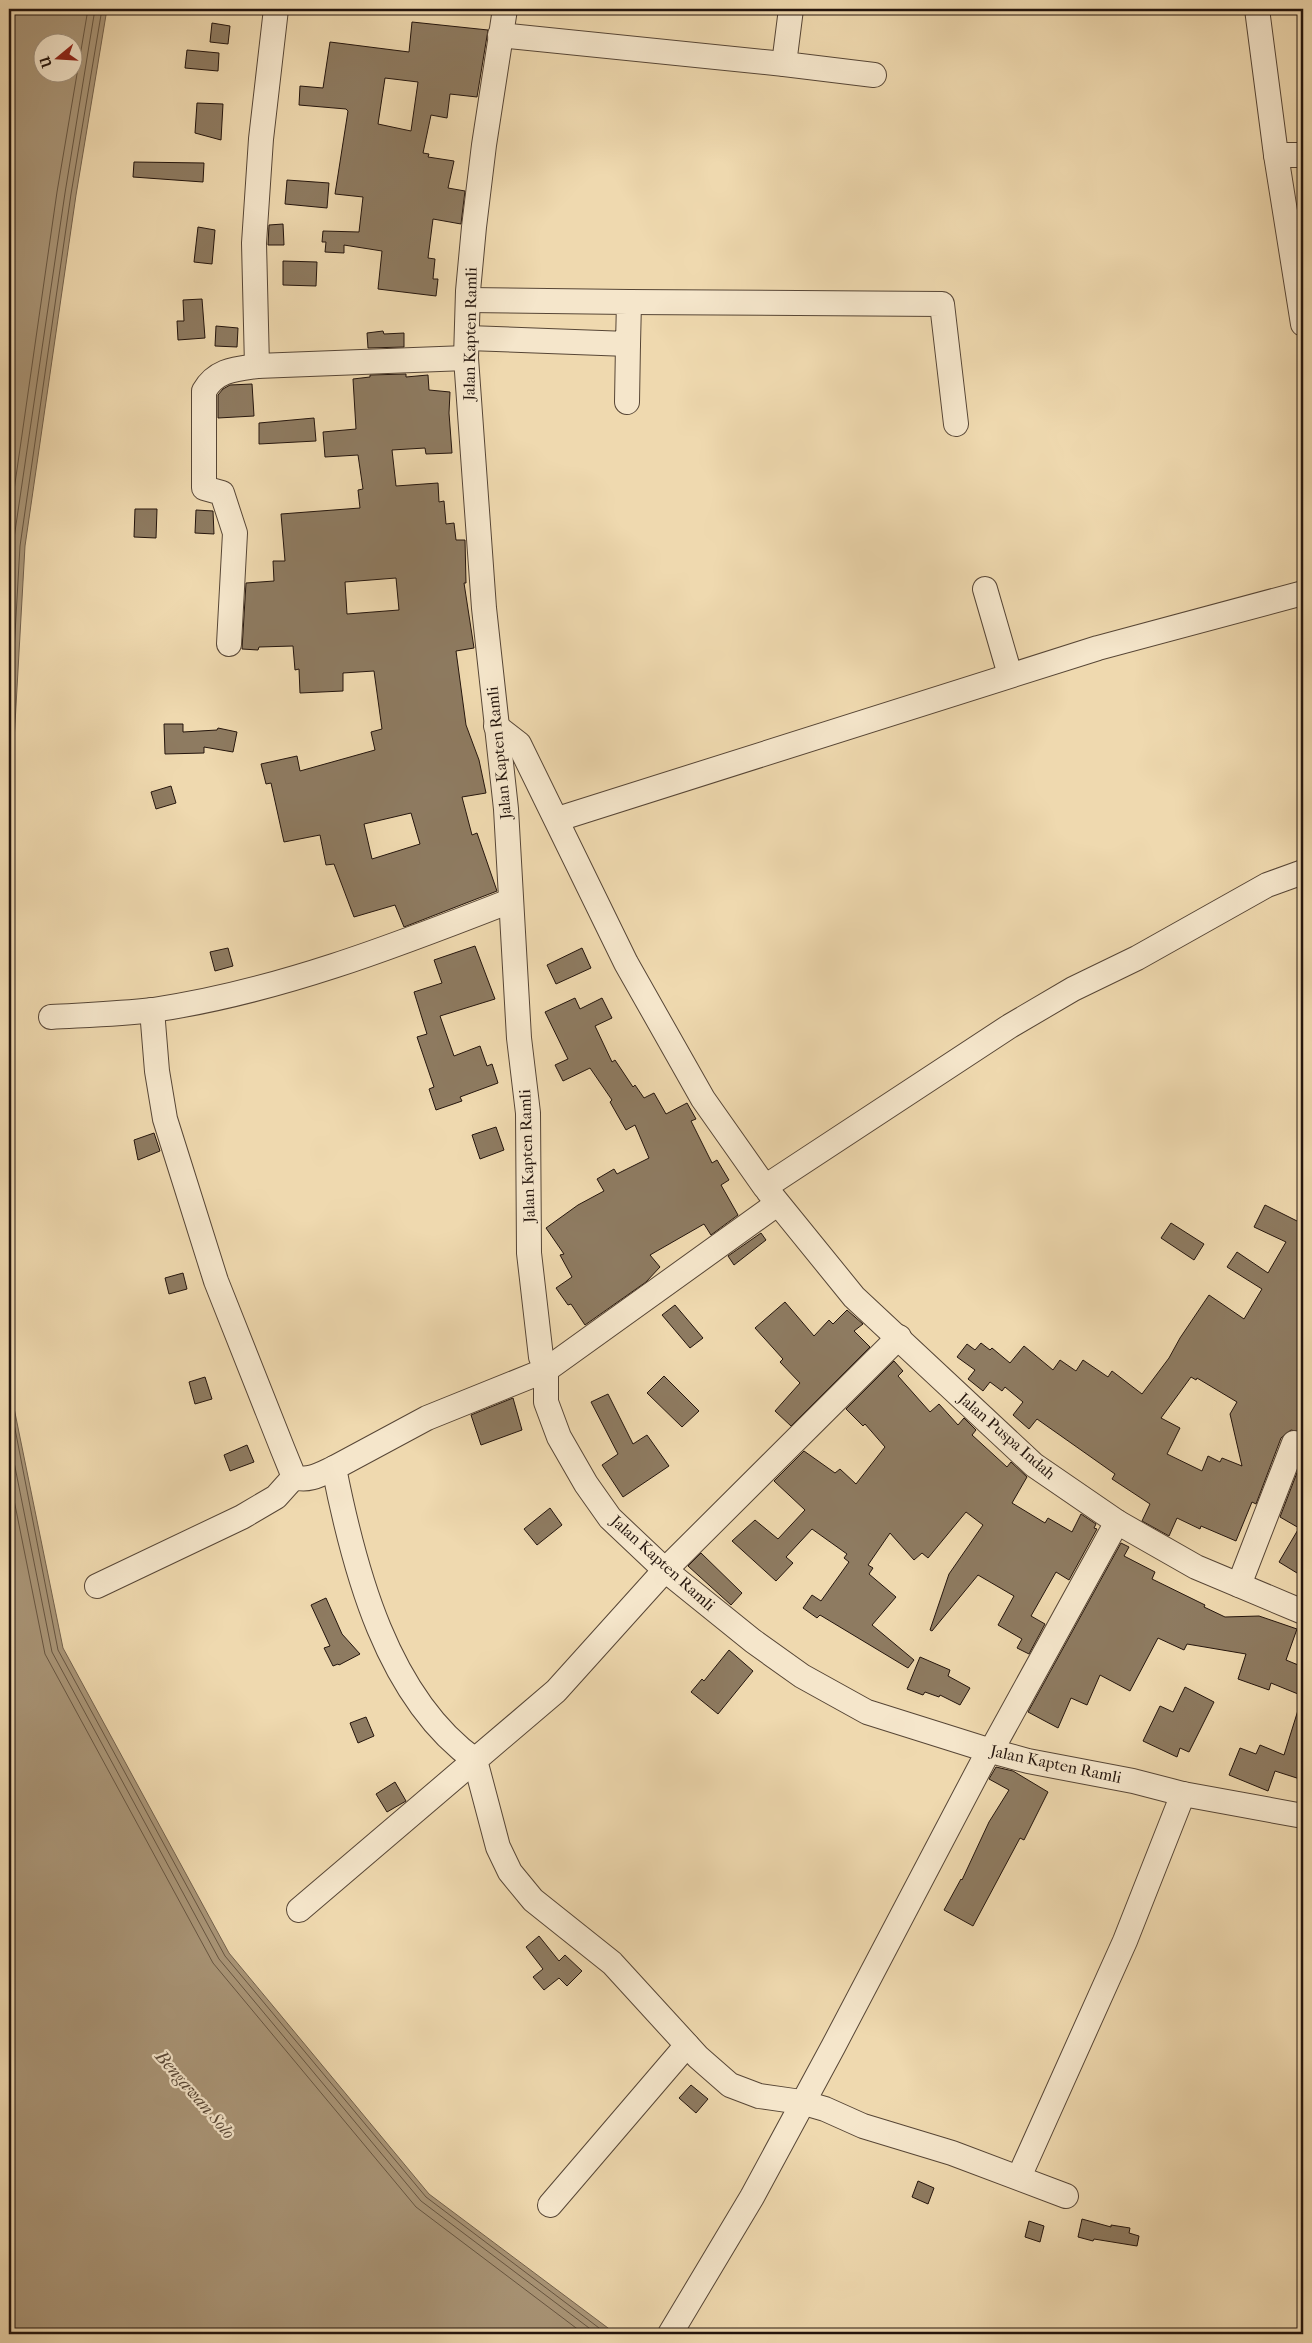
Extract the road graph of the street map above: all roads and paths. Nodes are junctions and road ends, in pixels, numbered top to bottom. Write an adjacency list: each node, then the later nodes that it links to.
1 (276, 9): 15 (street)
2 (505, 9): 5 (street, Jalan Kapten Ramli)
3 (791, 9): 6 (street)
4 (1257, 9): 8 (street)
5 (500, 35): 6 (street); 10 (street, Jalan Kapten Ramli)
6 (784, 64): 7 (street)
7 (874, 76)
8 (1276, 155): 9 (street); 12 (street)
9 (1303, 155)
10 (468, 300): 11 (street); 14 (street, Jalan Kapten Ramli)
11 (629, 302): 13 (street); 17 (street)
12 (1303, 324)
13 (628, 344): 14 (street); 16 (street)
14 (467, 348): 15 (street); 22 (street, Jalan Kapten Ramli)
15 (257, 366): 20 (street)
16 (627, 402)
17 (956, 424)
18 (985, 589): 21 (street)
19 (1303, 593): 21 (street)
20 (229, 644)
21 (1010, 675): 23 (street)
22 (496, 726): 23 (street, Jalan Puspa Indah); 25 (street, Jalan Kapten Ramli)
23 (558, 820): 28 (street, Jalan Puspa Indah)
24 (1303, 872): 28 (street)
25 (510, 900): 26 (street); 30 (street, Jalan Kapten Ramli)
26 (152, 1010): 27 (street); 33 (street)
27 (51, 1017)
28 (771, 1196): 29 (street, Jalan Puspa Indah); 30 (street)
29 (899, 1338): 34 (street, Jalan Puspa Indah); 35 (street)
30 (546, 1370): 32 (street); 35 (street, Jalan Kapten Ramli)
31 (1294, 1443): 36 (street)
32 (334, 1468): 33 (street); 40 (street)
33 (294, 1477): 37 (street)
34 (1117, 1522): 36 (street, Jalan Puspa Indah); 39 (street)
35 (665, 1570): 39 (street, Jalan Kapten Ramli); 40 (street)
36 (1238, 1585): 38 (street, Jalan Puspa Indah)
37 (98, 1586)
38 (1303, 1612)
39 (990, 1750): 41 (street, Jalan Kapten Ramli); 45 (street)
40 (476, 1760): 43 (street); 44 (street)
41 (1183, 1794): 42 (street, Jalan Kapten Ramli); 46 (street)
42 (1303, 1816)
43 (299, 1910)
44 (687, 2045): 45 (street); 48 (street)
45 (802, 2102): 46 (street); 49 (street)
46 (1019, 2177): 47 (street)
47 (1066, 2196)
48 (550, 2205)
49 (670, 2334)

